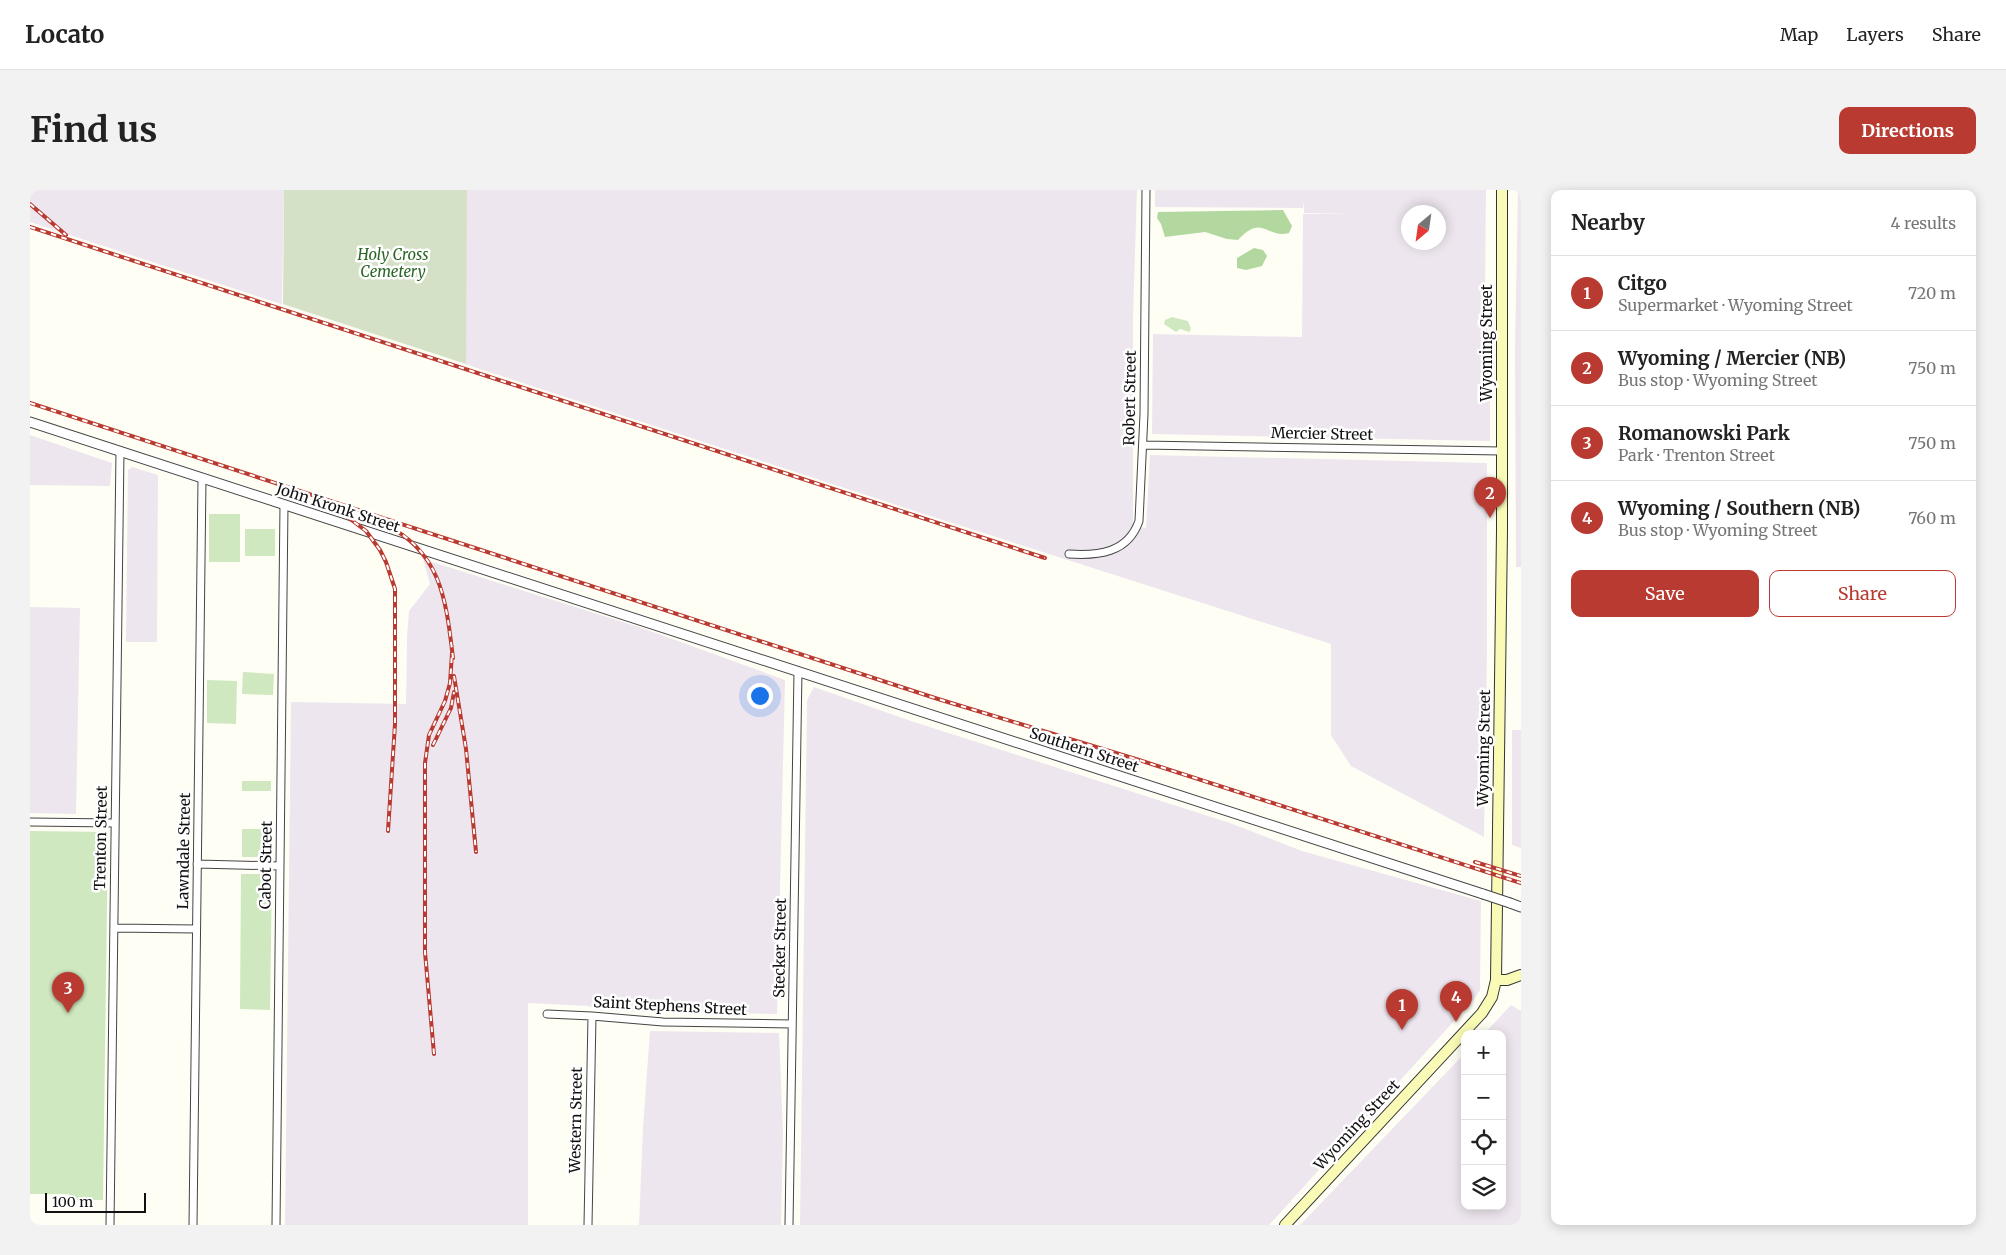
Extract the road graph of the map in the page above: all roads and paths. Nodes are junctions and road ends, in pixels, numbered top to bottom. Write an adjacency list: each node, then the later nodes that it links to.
1 (1146, 190): 4 (street, Robert Street)
2 (1502, 190): 5 (main road, Wyoming Street)
3 (30, 422): 6 (street, John Kronk Street)
4 (1142, 445): 5 (street, Mercier Street); 9 (street, Robert Street)
5 (1502, 451): 20 (main road, Wyoming Street)
6 (120, 452): 7 (street, John Kronk Street); 13 (street, Trenton Street)
7 (202, 478): 8 (street, John Kronk Street); 14 (street, Lawndale Street)
8 (284, 504): 10 (street, John Kronk Street); 15 (street, Cabot Street)
9 (1069, 554)
10 (638, 619): 11 (street, Southern Street)
11 (798, 671): 16 (street, Southern Street, bridge); 23 (street, Stecker Street)
12 (30, 822): 13 (street)
13 (115, 823): 17 (street, Trenton Street)
14 (197, 864): 15 (street); 18 (street, Lawndale Street)
15 (280, 866): 26 (street, Cabot Street)
16 (1521, 907)
17 (114, 928): 18 (street); 24 (street, Trenton Street)
18 (196, 929): 25 (street, Lawndale Street)
19 (1521, 975): 20 (main road)
20 (1496, 980): 29 (main road, Wyoming Street)
21 (547, 1014): 22 (street, Saint Stephens Street)
22 (592, 1016): 23 (street, Saint Stephens Street); 27 (street, Western Street)
23 (792, 1024): 28 (street, Stecker Street)
24 (110, 1225)
25 (193, 1225)
26 (276, 1225)
27 (588, 1225)
28 (789, 1225)
29 (1285, 1225)

